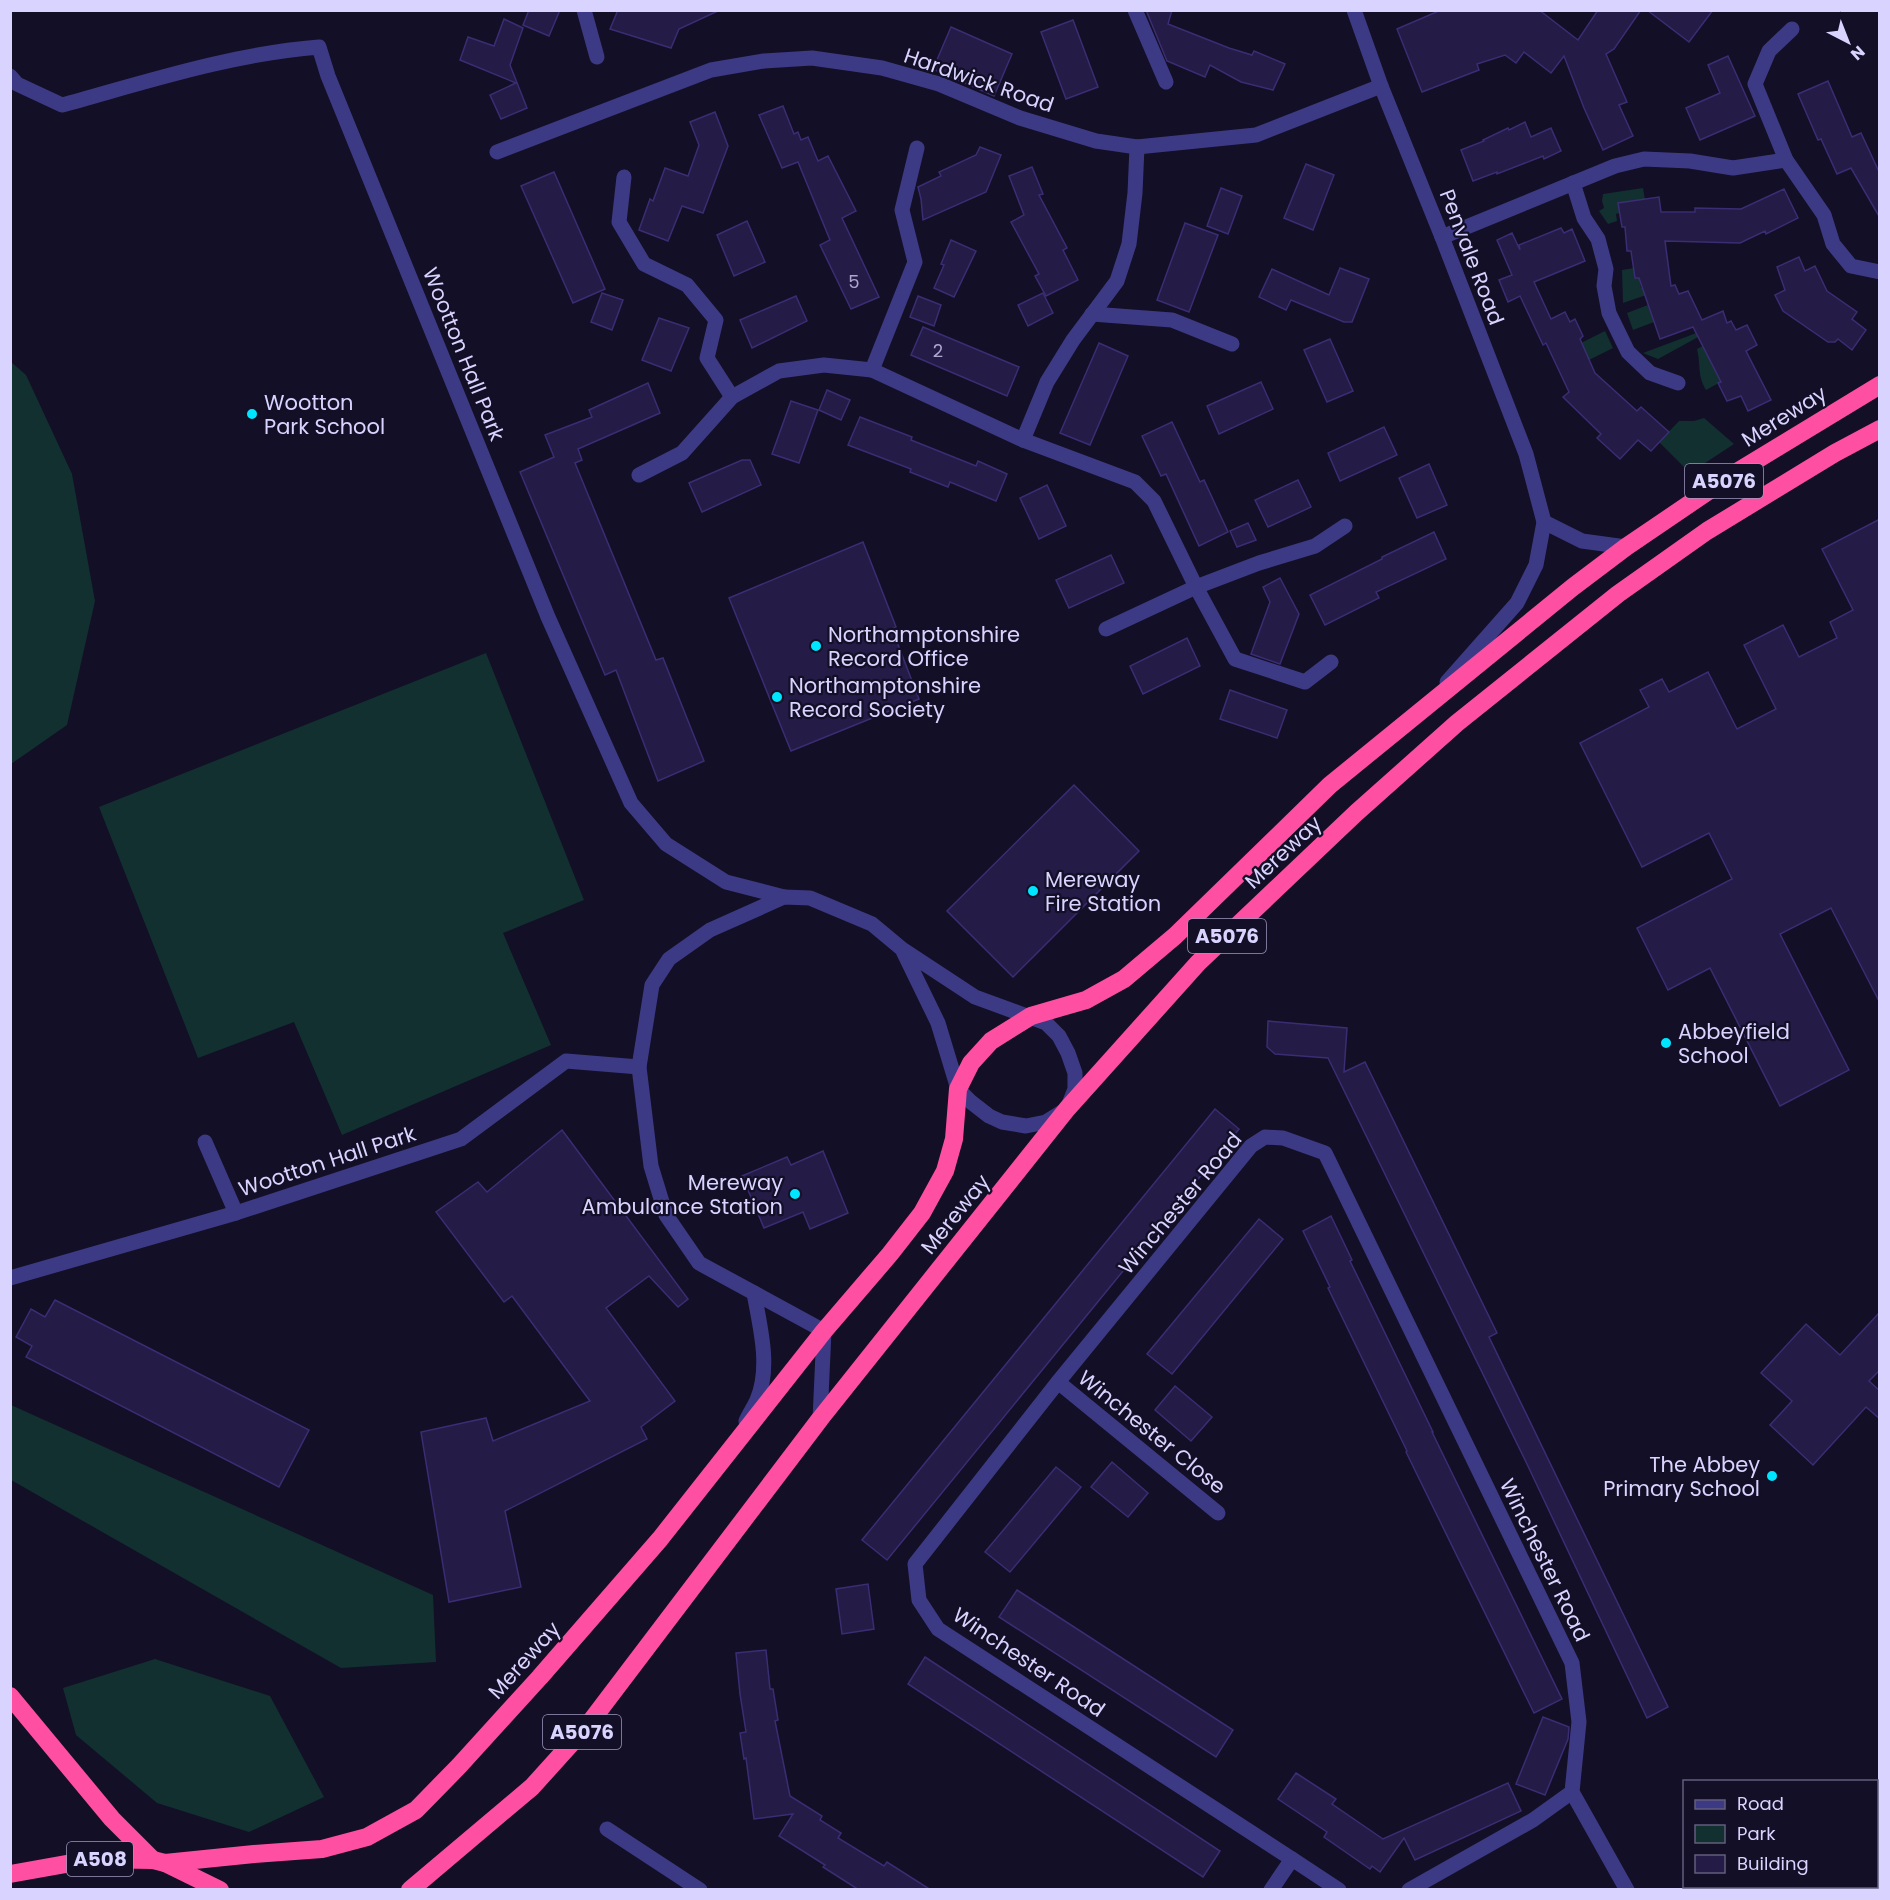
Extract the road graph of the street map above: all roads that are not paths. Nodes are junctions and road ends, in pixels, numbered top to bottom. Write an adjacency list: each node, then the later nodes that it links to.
1 (584, 10): 5 (street)
2 (1135, 10): 7 (street)
3 (1354, 10): 8 (street, Penvale Road)
4 (1792, 29): 12 (street)
5 (597, 57)
6 (10, 76): 33 (street, Wootton Hall Park)
7 (1166, 82)
8 (1381, 86): 9 (street, Hardwick Road); 15 (street, Penvale Road)
9 (1137, 147): 11 (street, Hardwick Road); 17 (street)
10 (917, 148): 19 (street)
11 (497, 152)
12 (1786, 160): 14 (street); 16 (street)
13 (624, 177): 22 (street)
14 (1573, 183): 15 (street); 20 (street)
15 (1442, 237): 26 (street, Penvale Road)
16 (1880, 272)
17 (1092, 314): 18 (street); 24 (street)
18 (1232, 344)
19 (872, 370): 22 (street); 24 (street)
20 (1678, 383)
21 (1880, 385): 28 (highway, Mereway / A5076)
22 (732, 397): 25 (street)
23 (1880, 429): 38 (highway, Mereway / A5076)
24 (1023, 440): 29 (street)
25 (639, 475)
26 (1544, 522): 28 (street); 32 (street)
27 (1345, 526): 29 (street)
28 (1626, 547): 32 (highway, Mereway / A5076)
29 (1196, 587): 30 (street); 31 (street)
30 (1106, 629)
31 (1331, 662)
32 (1418, 715): 35 (highway, Mereway / A5076)
33 (784, 897): 34 (street); 36 (street)
34 (902, 949): 35 (street); 37 (street)
35 (1031, 1016): 37 (highway, Mereway / A5076); 38 (street)
36 (639, 1067): 40 (street, Wootton Hall Park); 42 (street)
37 (958, 1089): 38 (street); 43 (highway, Mereway / A5076)
38 (1067, 1109): 45 (highway, Mereway / A5076)
39 (205, 1142): 40 (street)
40 (236, 1213): 41 (street, Wootton Hall Park)
41 (10, 1278)
42 (754, 1293): 43 (street); 46 (street)
43 (824, 1331): 45 (street); 46 (highway, Mereway / A5076)
44 (1058, 1382): 47 (street, Winchester Close); 49 (street, Winchester Road); 51 (street, Winchester Road)
45 (820, 1419): 56 (highway, Mereway / A5076)
46 (726, 1454): 52 (highway, Mereway / A5076)
47 (1218, 1513)
48 (10, 1696): 52 (highway)
49 (1572, 1792): 60 (street); 61 (street)
50 (608, 1829): 54 (street)
51 (1292, 1860): 58 (street); 59 (street, Winchester Road)
52 (159, 1862): 53 (highway, A508); 55 (highway, A508)
53 (10, 1874)
54 (682, 1884): 57 (street)
55 (220, 1890)
56 (410, 1890)
57 (700, 1890)
58 (1271, 1890)
59 (1339, 1890)
60 (1409, 1890)
61 (1627, 1890)

